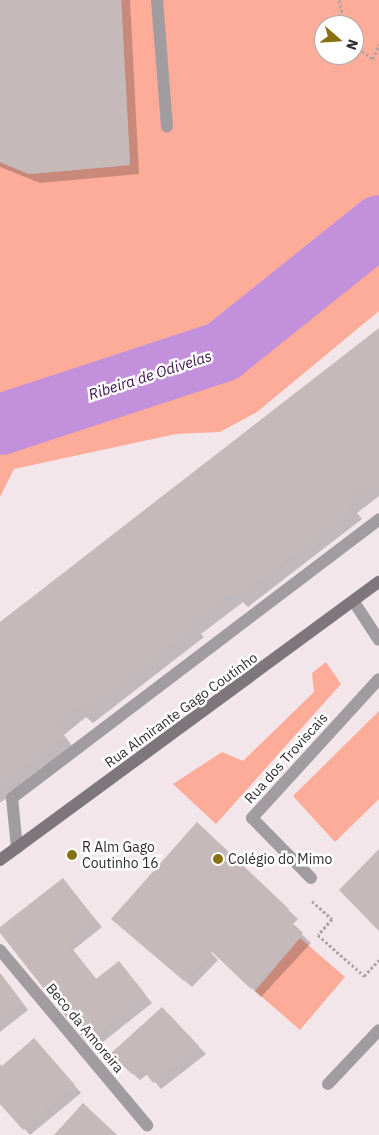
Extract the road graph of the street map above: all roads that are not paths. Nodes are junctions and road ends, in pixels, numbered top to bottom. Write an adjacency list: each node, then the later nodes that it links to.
1 (157, 0): 2 (street)
2 (167, 127)
3 (379, 519): 8 (street)
4 (379, 582): 5 (main road, Rua Almirante Gago Coutinho)
5 (354, 602): 6 (street); 8 (main road, Rua Almirante Gago Coutinho)
6 (379, 640)
7 (379, 679): 10 (street, Rua dos Troviscais)
8 (17, 848): 9 (main road, Rua Almirante Gago Coutinho)
9 (0, 860)
10 (310, 878)
11 (0, 950): 14 (street, Beco da Amoreira)
12 (379, 1030): 13 (street)
13 (328, 1084)
14 (146, 1125)

